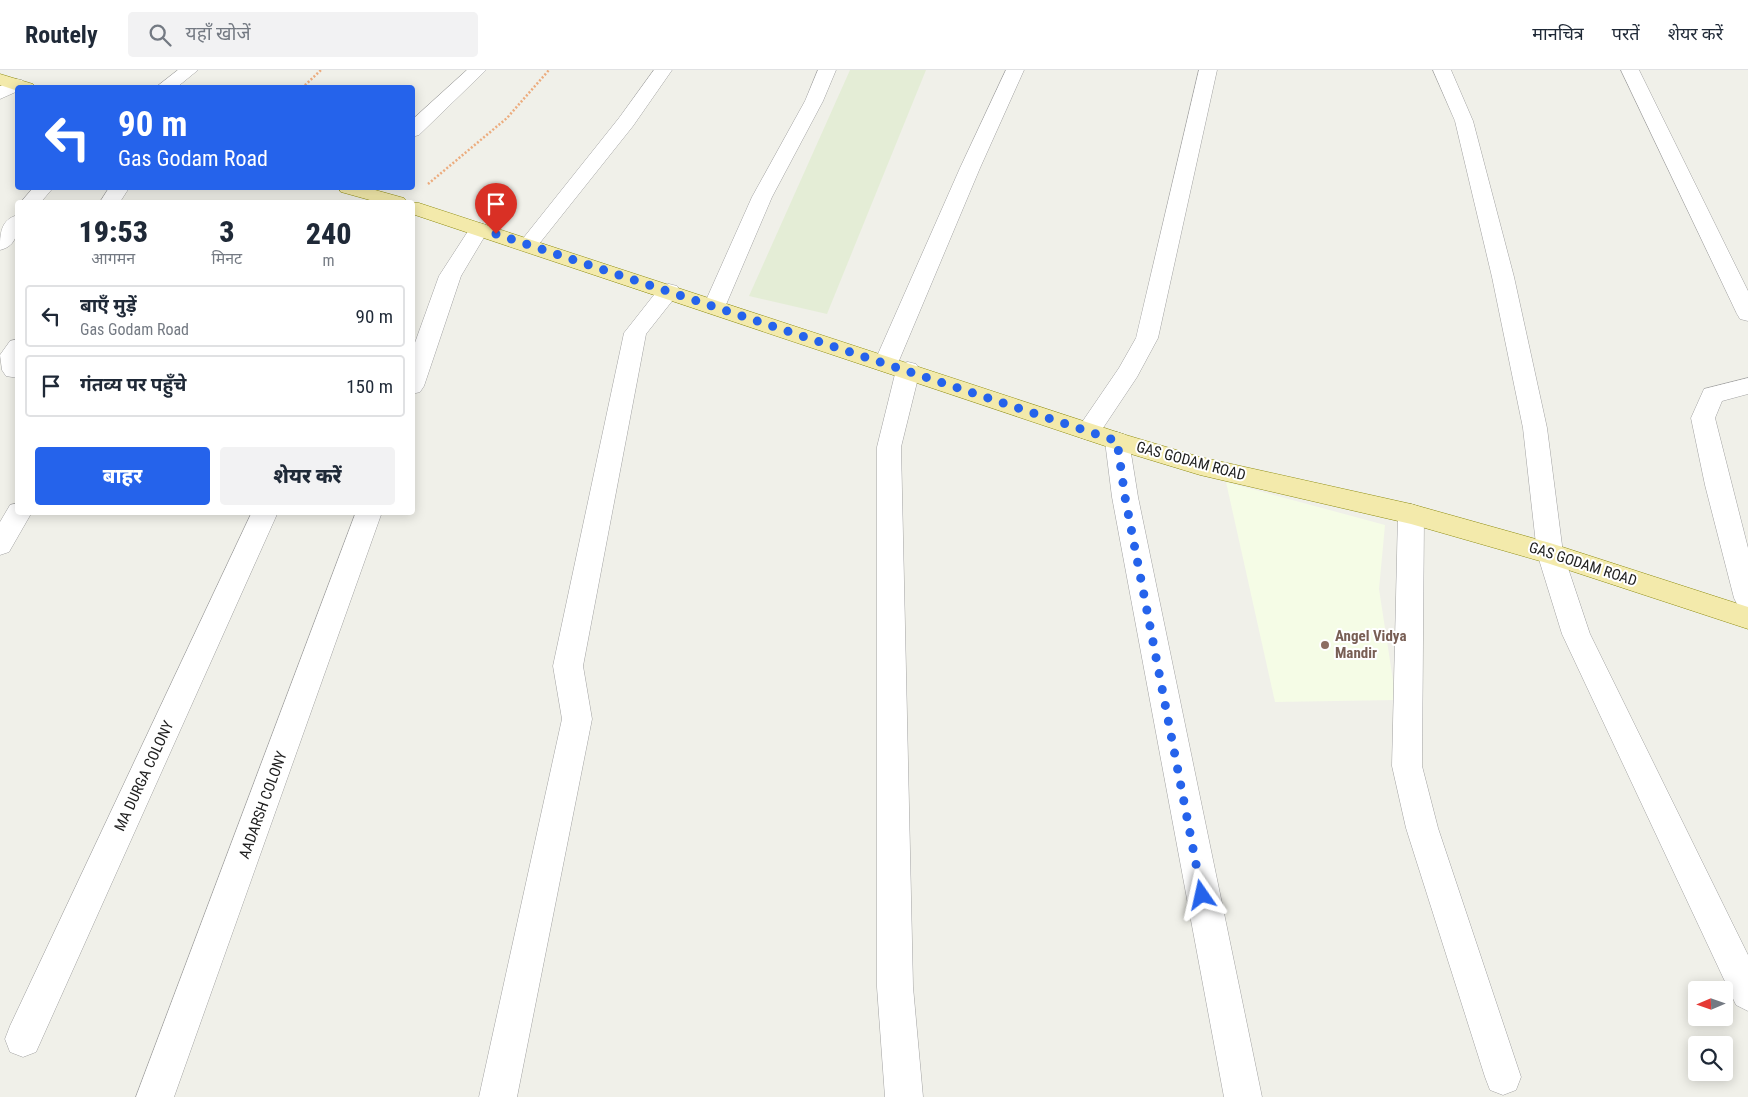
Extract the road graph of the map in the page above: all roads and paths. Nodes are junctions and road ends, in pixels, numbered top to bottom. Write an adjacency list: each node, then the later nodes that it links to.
1 (189, 70): 12 (street)
2 (321, 70): 13 (path)
3 (477, 70): 15 (street)
4 (549, 70): 16 (path)
5 (662, 70): 25 (street)
6 (827, 70): 27 (street)
7 (1015, 70): 30 (street)
8 (1208, 70): 34 (street)
9 (1442, 70): 41 (street)
10 (1630, 70): 28 (street)
11 (14, 83): 14 (street)
12 (168, 85)
13 (305, 85)
14 (0, 94)
15 (415, 127)
16 (428, 184)
17 (41, 190): 19 (street)
18 (356, 190): 20 (main road)
19 (33, 200)
20 (390, 200)
21 (415, 212): 23 (main road, GAS GODAM ROAD)
22 (15, 225): 24 (street)
23 (479, 229): 25 (main road, GAS GODAM ROAD); 32 (street)
24 (0, 244)
25 (528, 245): 26 (main road, GAS GODAM ROAD)
26 (669, 291): 27 (main road, GAS GODAM ROAD); 48 (street)
27 (714, 307): 30 (main road, GAS GODAM ROAD)
28 (1748, 314)
29 (15, 350): 31 (street)
30 (897, 367): 34 (main road, GAS GODAM ROAD); 49 (street)
31 (15, 370)
32 (415, 377)
33 (1748, 386): 42 (street)
34 (1088, 431): 35 (main road, GAS GODAM ROAD)
35 (1117, 441): 36 (main road, GAS GODAM ROAD); 50 (street)
36 (1411, 514): 41 (main road, GAS GODAM ROAD); 46 (street)
37 (17, 515): 40 (street)
38 (264, 515): 45 (street, MA DURGA COLONY)
39 (368, 515): 47 (street, AADARSH COLONY)
40 (0, 545)
41 (1550, 553): 43 (main road, GAS GODAM ROAD); 44 (street)
42 (1748, 598)
43 (1748, 618)
44 (1748, 993)
45 (23, 1040)
46 (1503, 1078)
47 (155, 1097)
48 (498, 1097)
49 (904, 1097)
50 (1242, 1097)

